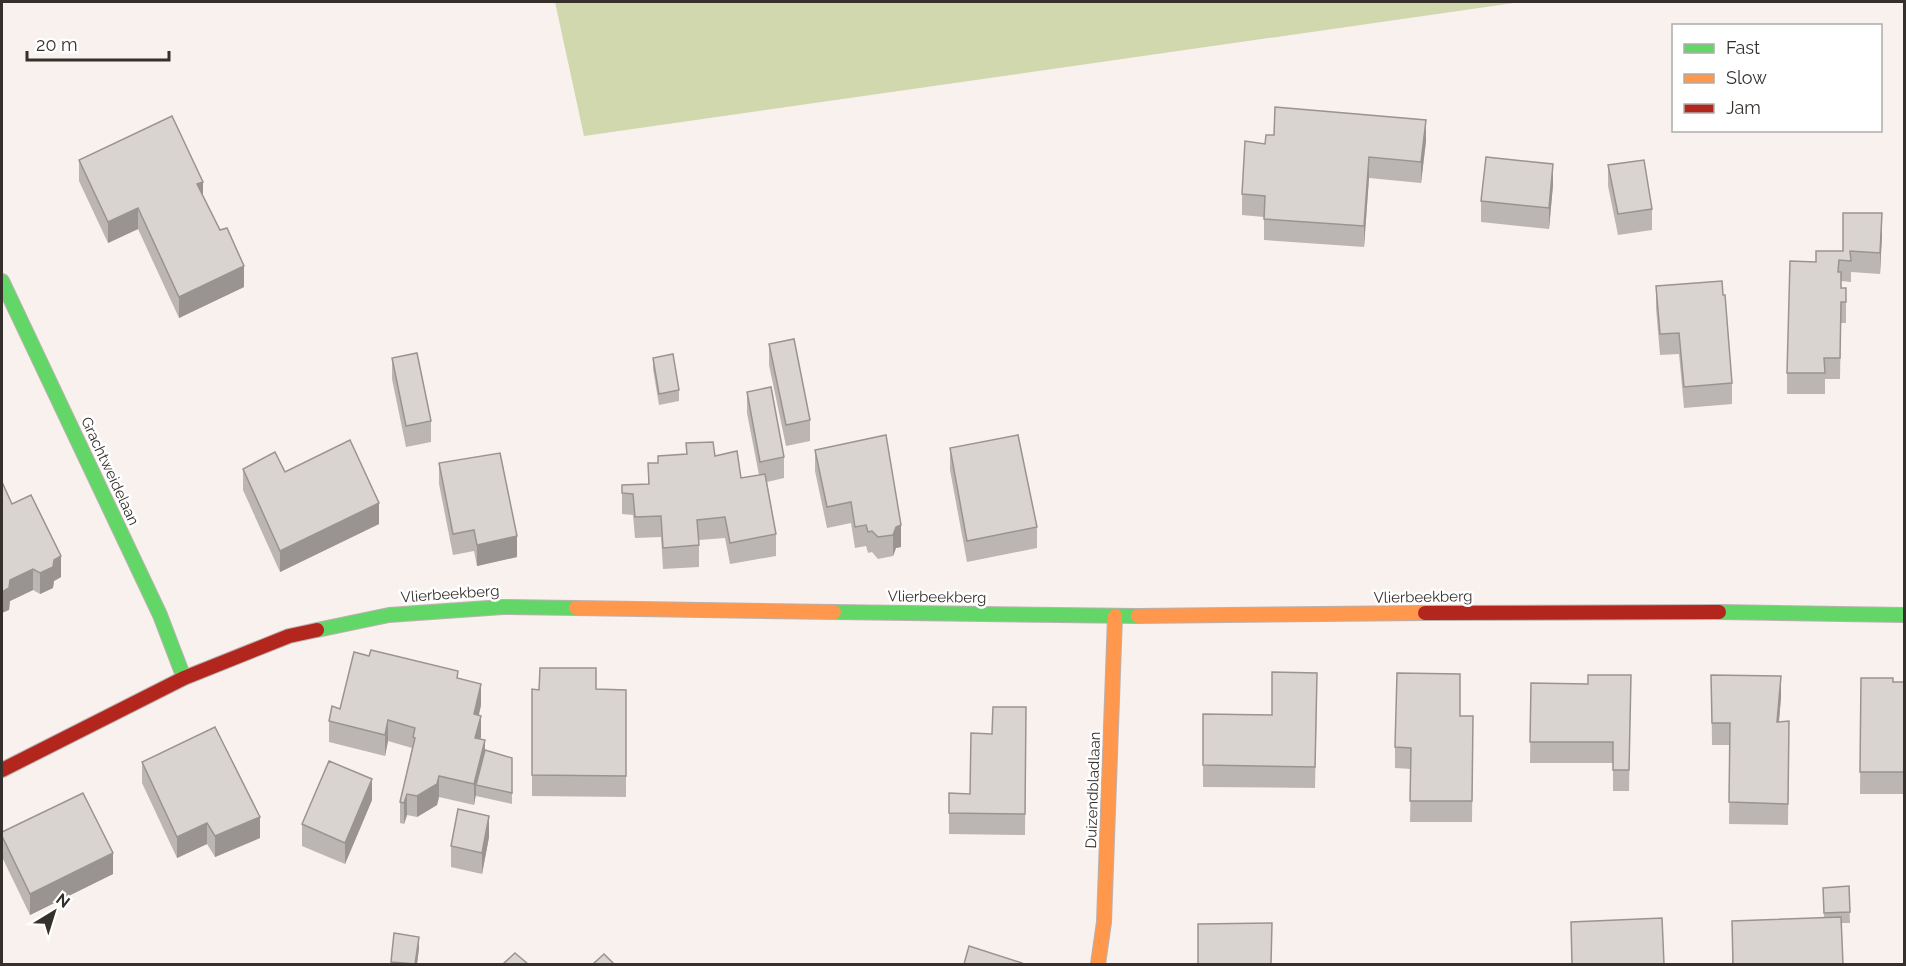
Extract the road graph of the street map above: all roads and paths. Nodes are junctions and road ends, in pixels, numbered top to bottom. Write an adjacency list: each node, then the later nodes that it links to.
1 (2, 281): 4 (street, Grachtweidelaan)
2 (1905, 615): 3 (street, Vlierbeekberg)
3 (1115, 616): 4 (street, Vlierbeekberg); 6 (street, Duizendbladlaan)
4 (184, 678): 5 (street, Vlierbeekberg)
5 (2, 770)
6 (1098, 964)

